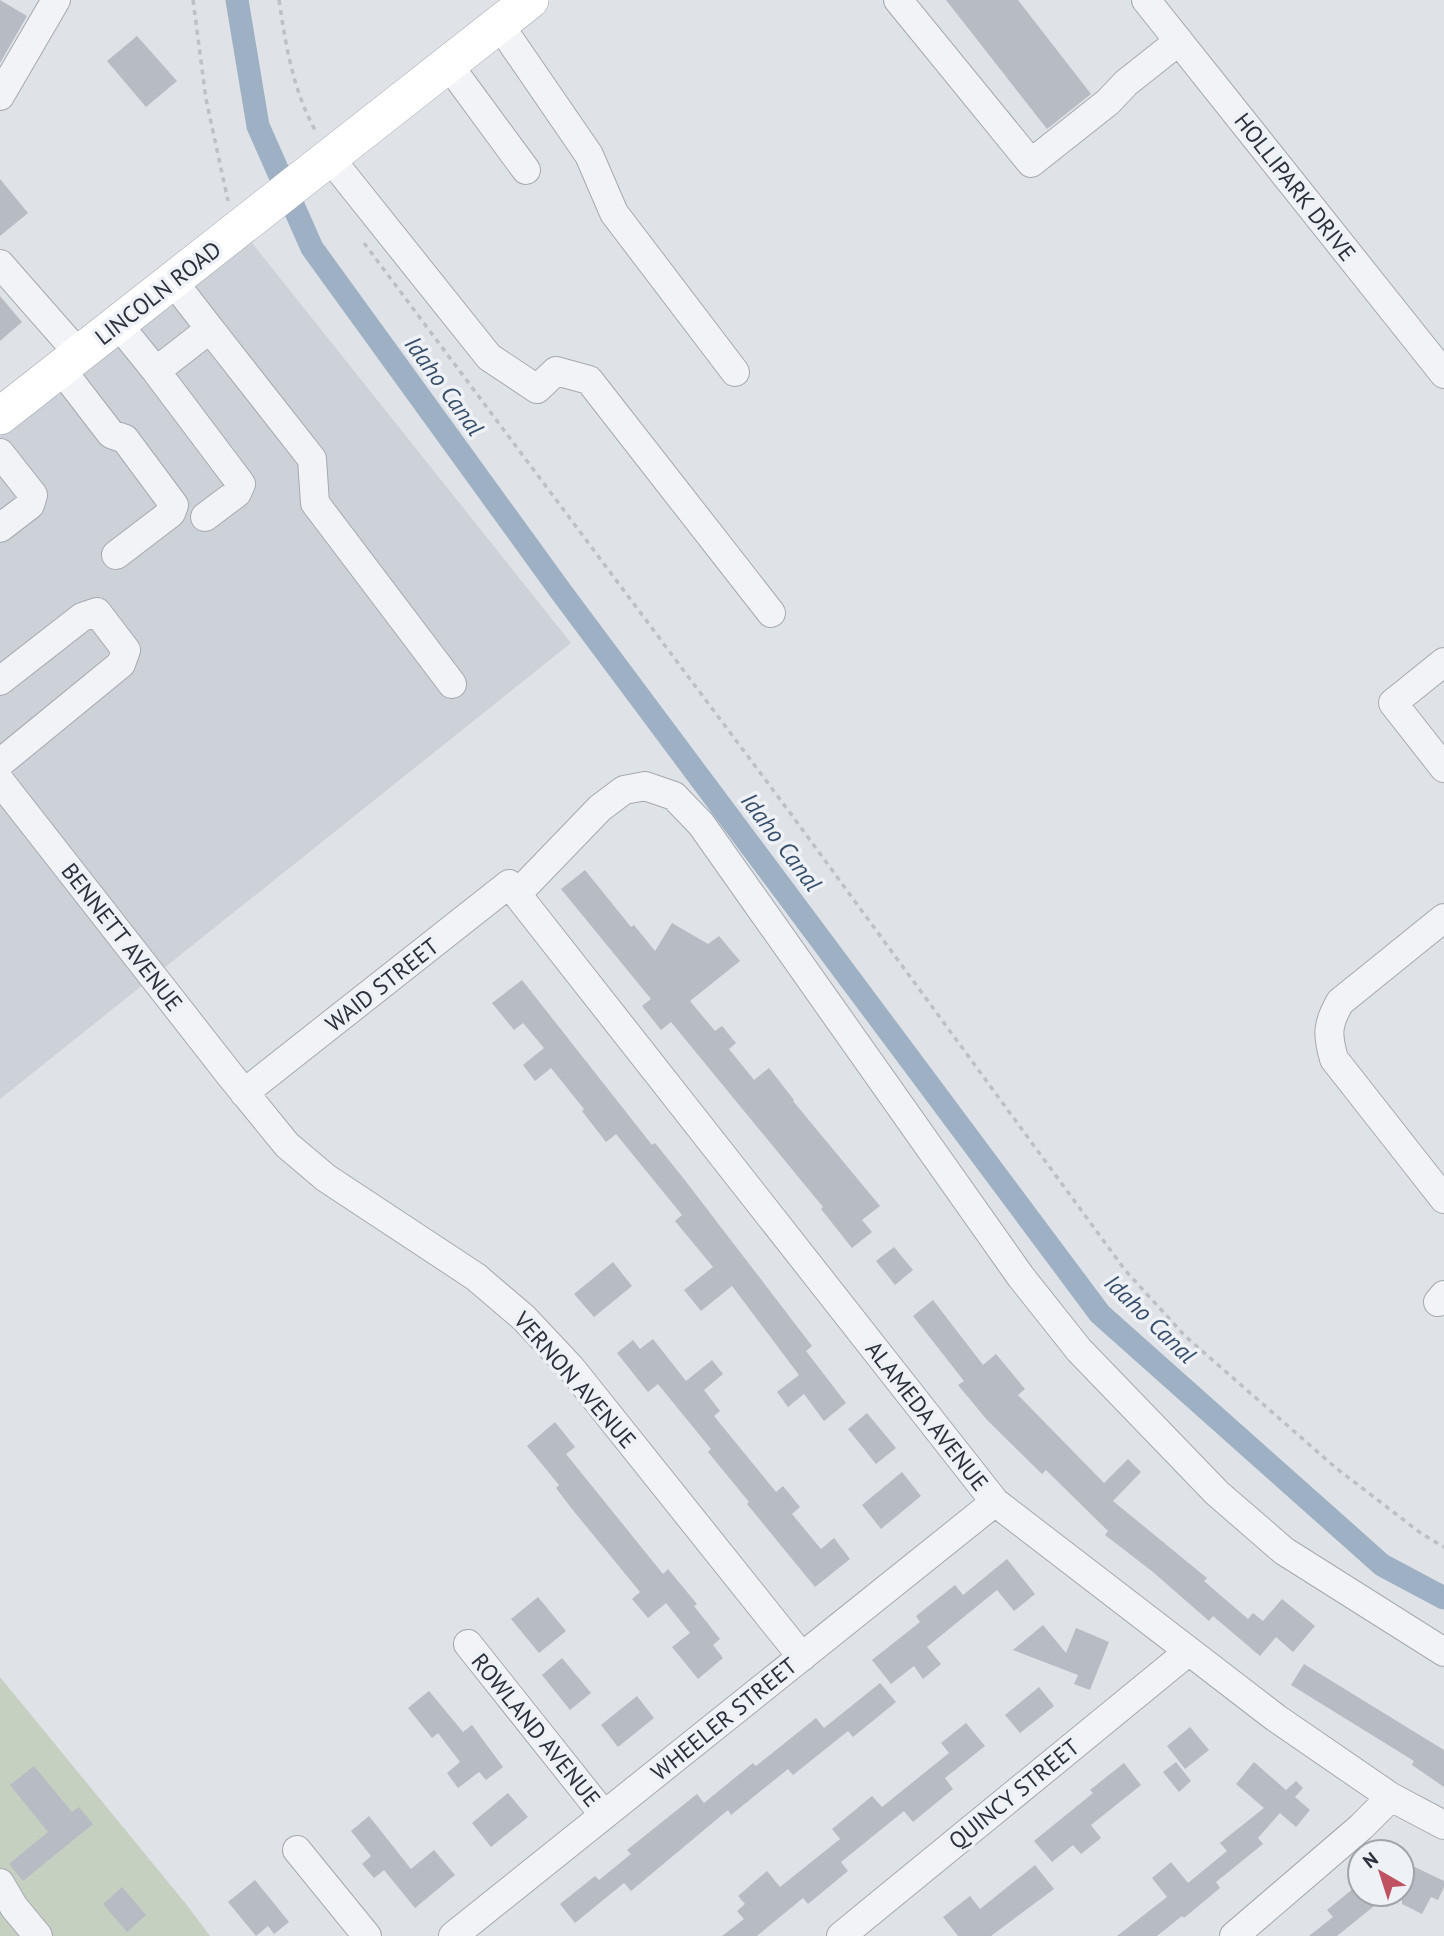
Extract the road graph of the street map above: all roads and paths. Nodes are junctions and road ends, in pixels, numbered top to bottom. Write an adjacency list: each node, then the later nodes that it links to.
1 (56, 0): 10 (street)
2 (192, 0): 13 (path)
3 (279, 0): 11 (path)
4 (530, 0): 7 (main road, LINCOLN ROAD)
5 (898, 0): 8 (street)
6 (1146, 0): 8 (street, HOLLIPARK DRIVE)
7 (499, 24): 9 (main road, LINCOLN ROAD); 21 (street)
8 (1179, 41): 22 (street, HOLLIPARK DRIVE)
9 (448, 64): 11 (main road, LINCOLN ROAD); 12 (street)
10 (0, 96)
11 (323, 164): 13 (main road, LINCOLN ROAD); 28 (street)
12 (526, 170)
13 (245, 224): 16 (main road, LINCOLN ROAD)
14 (360, 236): 40 (path)
15 (0, 264): 19 (street)
16 (173, 281): 17 (main road, LINCOLN ROAD); 18 (street)
17 (118, 324): 19 (main road, LINCOLN ROAD); 20 (street)
18 (210, 329): 20 (street); 31 (street)
19 (70, 361): 23 (main road, LINCOLN ROAD); 27 (street)
20 (156, 371): 25 (street)
21 (735, 372)
22 (1444, 374)
23 (0, 416)
24 (0, 453): 26 (street)
25 (205, 517)
26 (0, 528)
27 (116, 555)
28 (771, 613)
29 (1444, 662): 33 (street)
30 (0, 681): 32 (street)
31 (452, 684)
32 (0, 762)
33 (1444, 768)
34 (0, 781): 37 (street, BENNETT AVENUE)
35 (517, 894): 37 (street, WAID STREET); 39 (street, ALAMEDA AVENUE); 43 (street)
36 (1444, 918): 38 (street)
37 (244, 1093): 44 (street, VERNON AVENUE)
38 (1444, 1199)
39 (995, 1502): 42 (street, ALAMEDA AVENUE); 44 (street, WHEELER STREET)
40 (1444, 1548)
41 (468, 1644): 46 (street, ROWLAND AVENUE)
42 (1188, 1652): 45 (street, ALAMEDA AVENUE); 53 (street, QUINCY STREET)
43 (1444, 1652)
44 (802, 1657): 46 (street, WHEELER STREET)
45 (1391, 1797): 47 (street, ALAMEDA AVENUE); 54 (street)
46 (604, 1815): 52 (street, WHEELER STREET)
47 (1444, 1825)
48 (297, 1850): 51 (street)
49 (0, 1883): 50 (street)
50 (38, 1936)
51 (367, 1936)
52 (453, 1936)
53 (841, 1936)
54 (1234, 1936)

